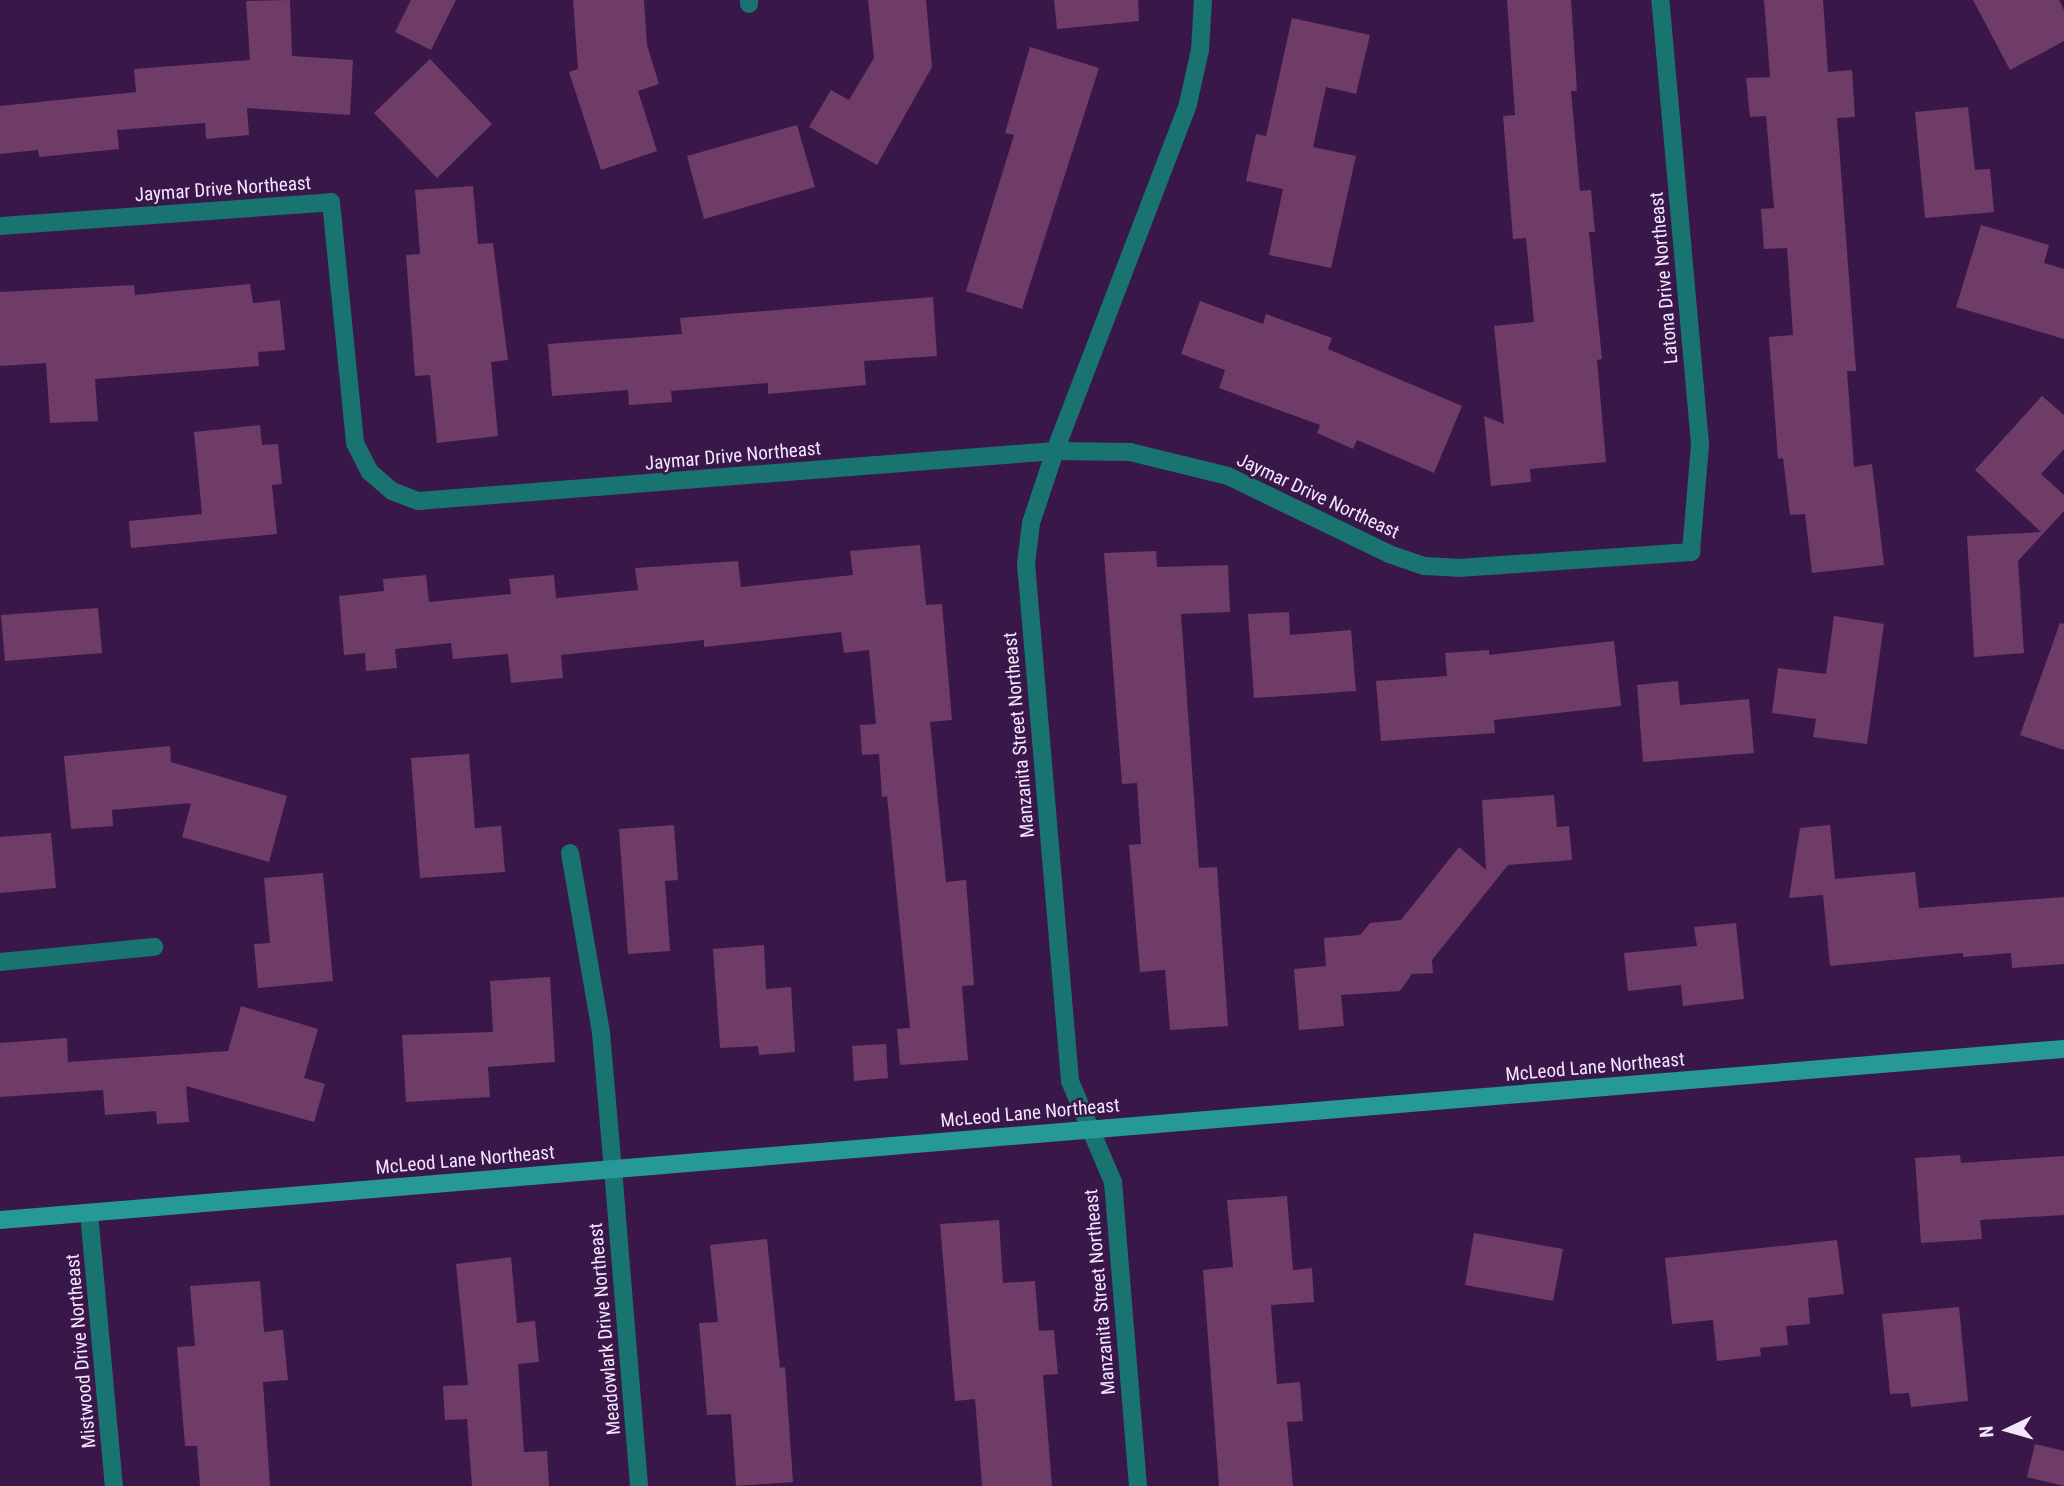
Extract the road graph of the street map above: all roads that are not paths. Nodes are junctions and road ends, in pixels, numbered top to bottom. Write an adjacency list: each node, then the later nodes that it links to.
1 (1203, 0): 4 (street, Manzanita Street Northeast)
2 (1660, 0): 5 (street, Latona Drive Northeast)
3 (0, 226): 4 (street, Jaymar Drive Northeast)
4 (1055, 451): 5 (street, Jaymar Drive Northeast); 10 (street, Manzanita Street Northeast)
5 (1691, 552)
6 (570, 853): 11 (street, Meadowlark Drive Northeast)
7 (154, 947): 8 (street)
8 (0, 962)
9 (2064, 1049): 10 (street, McLeod Lane Northeast)
10 (1093, 1129): 11 (street, McLeod Lane Northeast); 16 (street, Manzanita Street Northeast)
11 (612, 1169): 12 (street, McLeod Lane Northeast); 15 (street, Meadowlark Drive Northeast)
12 (89, 1213): 13 (street, McLeod Lane Northeast); 14 (street, Mistwood Drive Northeast)
13 (0, 1220)
14 (114, 1486)
15 (639, 1486)
16 (1138, 1486)

